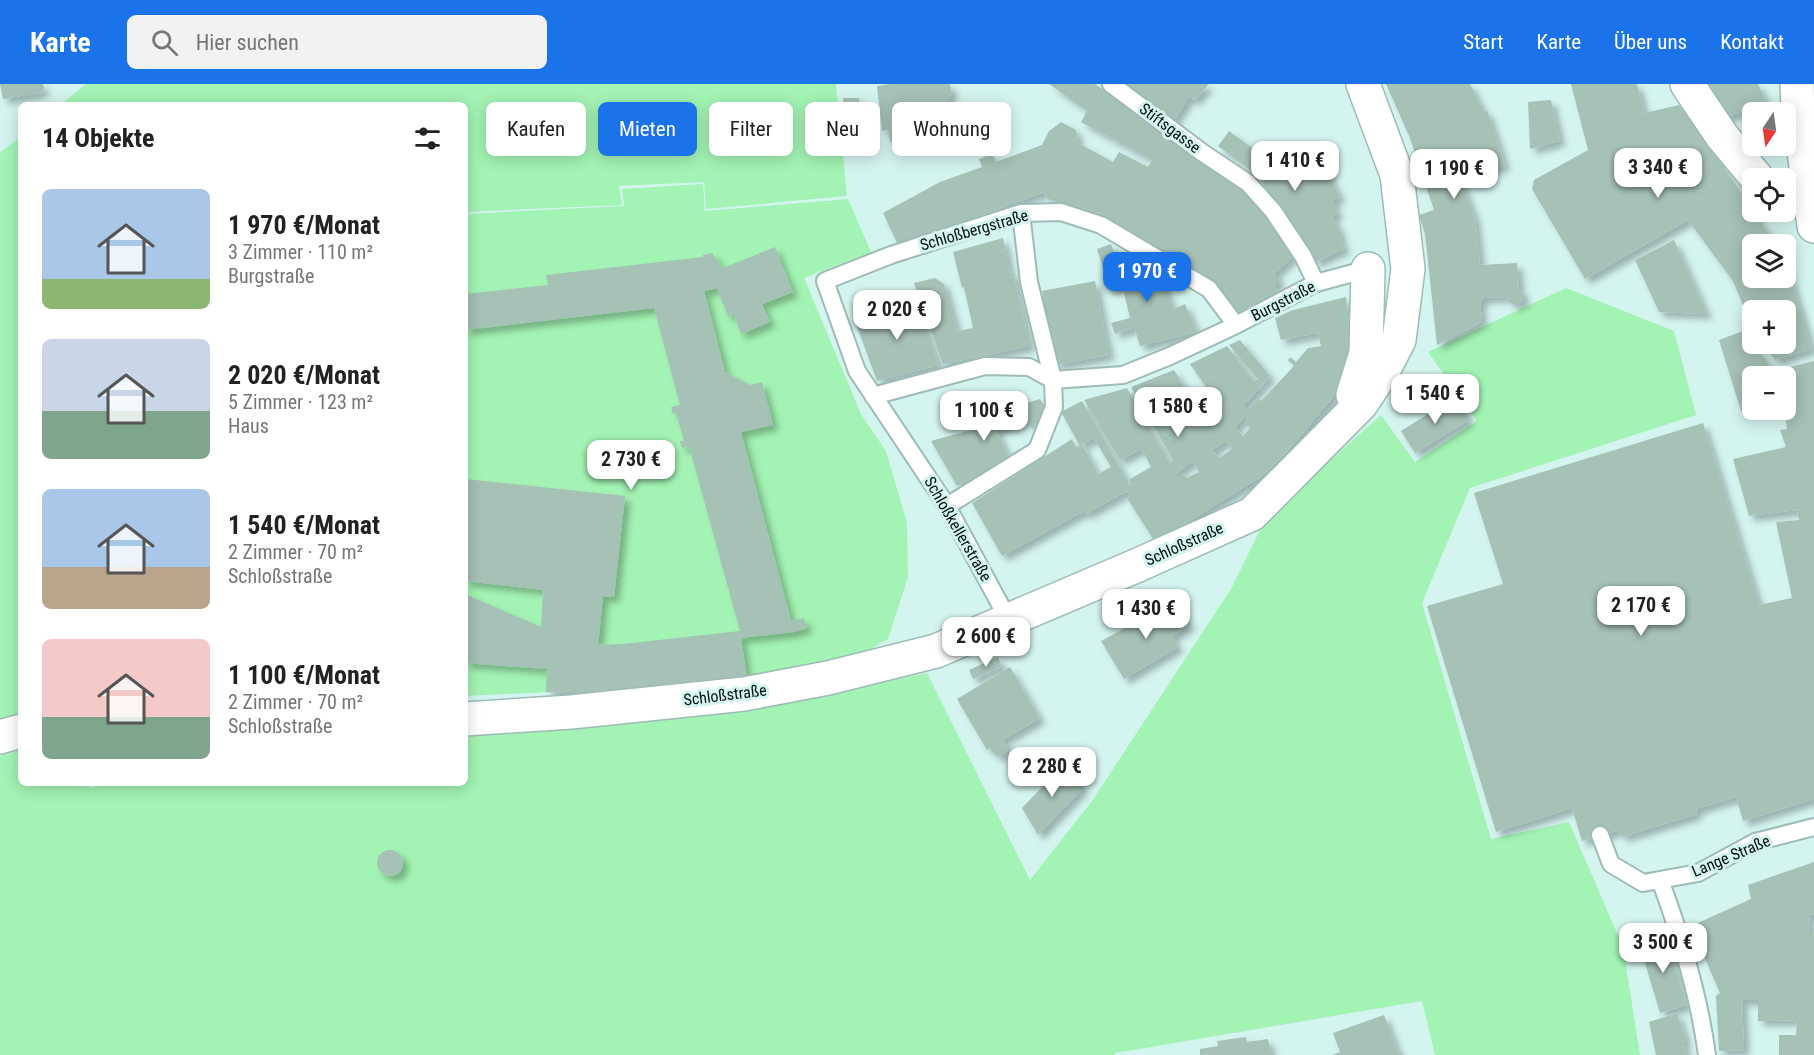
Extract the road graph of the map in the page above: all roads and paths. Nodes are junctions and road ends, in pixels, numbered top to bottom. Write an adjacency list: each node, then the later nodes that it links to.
1 (1112, 84): 10 (lane, Stiftsgasse)
2 (1363, 84): 14 (street, Schloßstraße)
3 (1687, 84): 5 (street)
4 (1797, 84): 7 (street)
5 (1749, 168)
6 (1020, 213): 9 (lane, Schloßbergstraße); 11 (lane, Schloßbergstraße); 12 (lane)
7 (1806, 217)
8 (1368, 268): 10 (lane, Burgstraße); 14 (street, Burgstraße)
9 (825, 281): 13 (lane, Schloßkellerstraße)
10 (1316, 283): 11 (lane, Burgstraße)
11 (1236, 325): 12 (lane, Burgstraße)
12 (1053, 380): 13 (lane); 15 (lane)
13 (873, 396): 15 (lane, Schloßkellerstraße)
14 (1346, 420): 16 (street, Schloßstraße)
15 (948, 506): 16 (lane, Schloßkellerstraße)
16 (1008, 619): 17 (street, Schloßstraße)
17 (468, 719)
18 (18, 732): 19 (street)
19 (0, 737)
20 (1814, 827): 22 (lane, Lange Straße)
21 (1600, 835): 22 (lane, Lange Straße)
22 (1660, 880): 23 (lane)
23 (1707, 1055)

